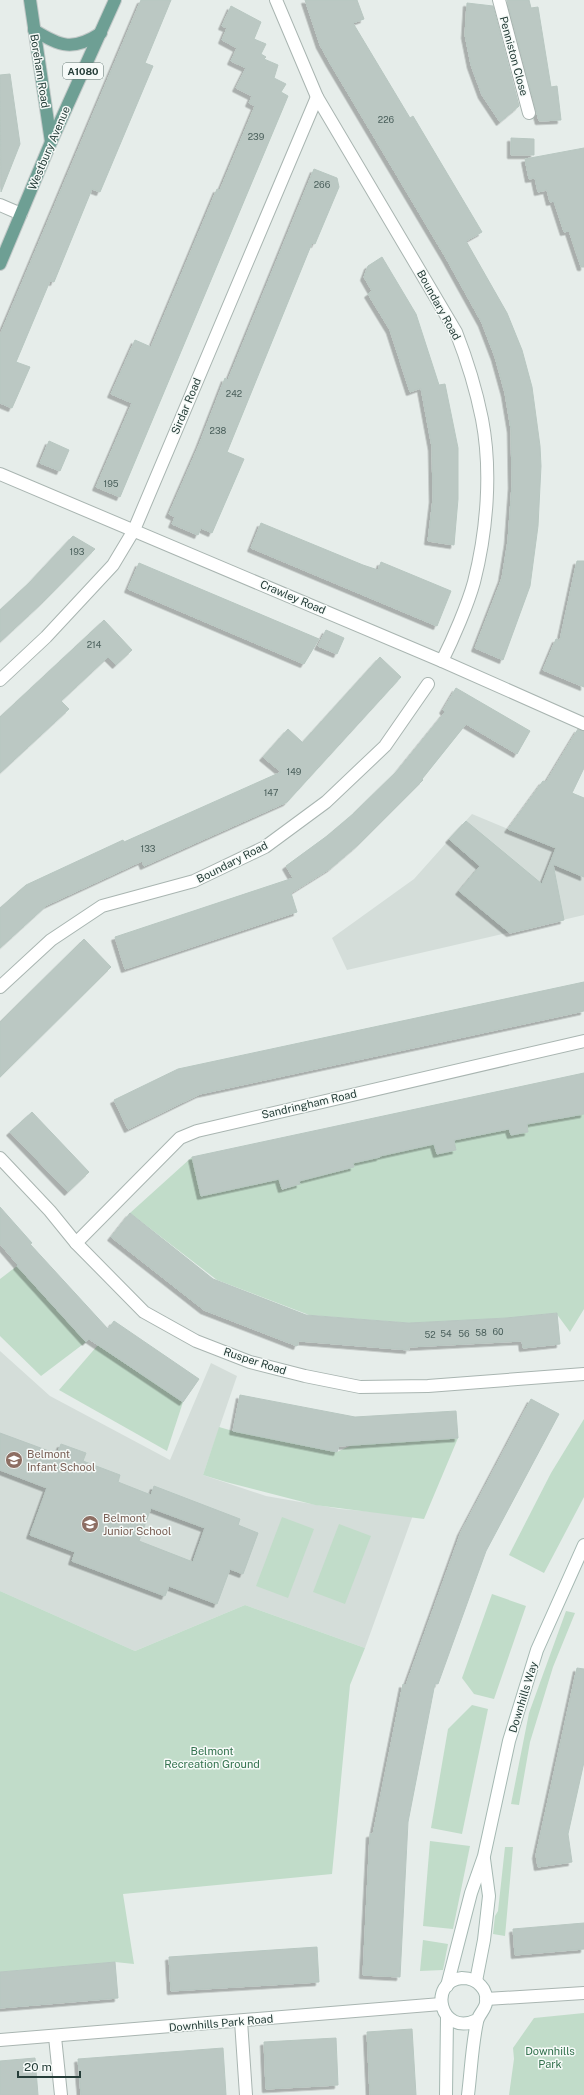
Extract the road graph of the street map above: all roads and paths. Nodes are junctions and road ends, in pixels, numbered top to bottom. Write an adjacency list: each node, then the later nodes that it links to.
1 (30, 0): 5 (main road, Boreham Road)
2 (115, 0): 6 (main road, Westbury Avenue / A1080)
3 (276, 0): 7 (street, Boundary Road)
4 (499, 0): 8 (street, Penniston Close)
5 (34, 30): 6 (main road); 9 (main road, Boreham Road)
6 (101, 34): 9 (main road, Westbury Avenue / A1080)
7 (317, 97): 14 (street, Sirdar Road); 15 (street, Boundary Road)
8 (529, 112)
9 (51, 142): 11 (main road, Westbury Avenue / A1080)
10 (0, 204): 11 (street)
11 (21, 214): 12 (main road, Westbury Avenue / A1080)
12 (0, 264)
13 (0, 474): 14 (street, Crawley Road)
14 (134, 530): 15 (street, Crawley Road); 16 (street, Sirdar Road)
15 (442, 661): 18 (street, Crawley Road)
16 (0, 680)
17 (428, 684): 19 (street, Boundary Road)
18 (584, 724)
19 (0, 987)
20 (584, 1041): 22 (street, Sandringham Road)
21 (0, 1158): 22 (street, Rusper Road)
22 (76, 1243): 23 (street, Rusper Road)
23 (584, 1374)
24 (584, 1545): 25 (street, Downhills Way)
25 (484, 1856): 26 (street, Downhills Way); 27 (street, Downhills Way)
26 (476, 1981): 27 (street); 29 (street)
27 (447, 1986): 30 (street)
28 (584, 1993): 29 (street)
29 (486, 1998): 32 (street)
30 (441, 2004): 31 (street); 33 (street, Downhills Park Road)
31 (447, 2017): 32 (street); 38 (street)
32 (477, 2020): 39 (street)
33 (241, 2021): 34 (street, Downhills Park Road); 37 (street)
34 (55, 2037): 35 (street, Downhills Park Road); 36 (street)
35 (0, 2040)
36 (60, 2095)
37 (246, 2095)
38 (446, 2095)
39 (468, 2095)

